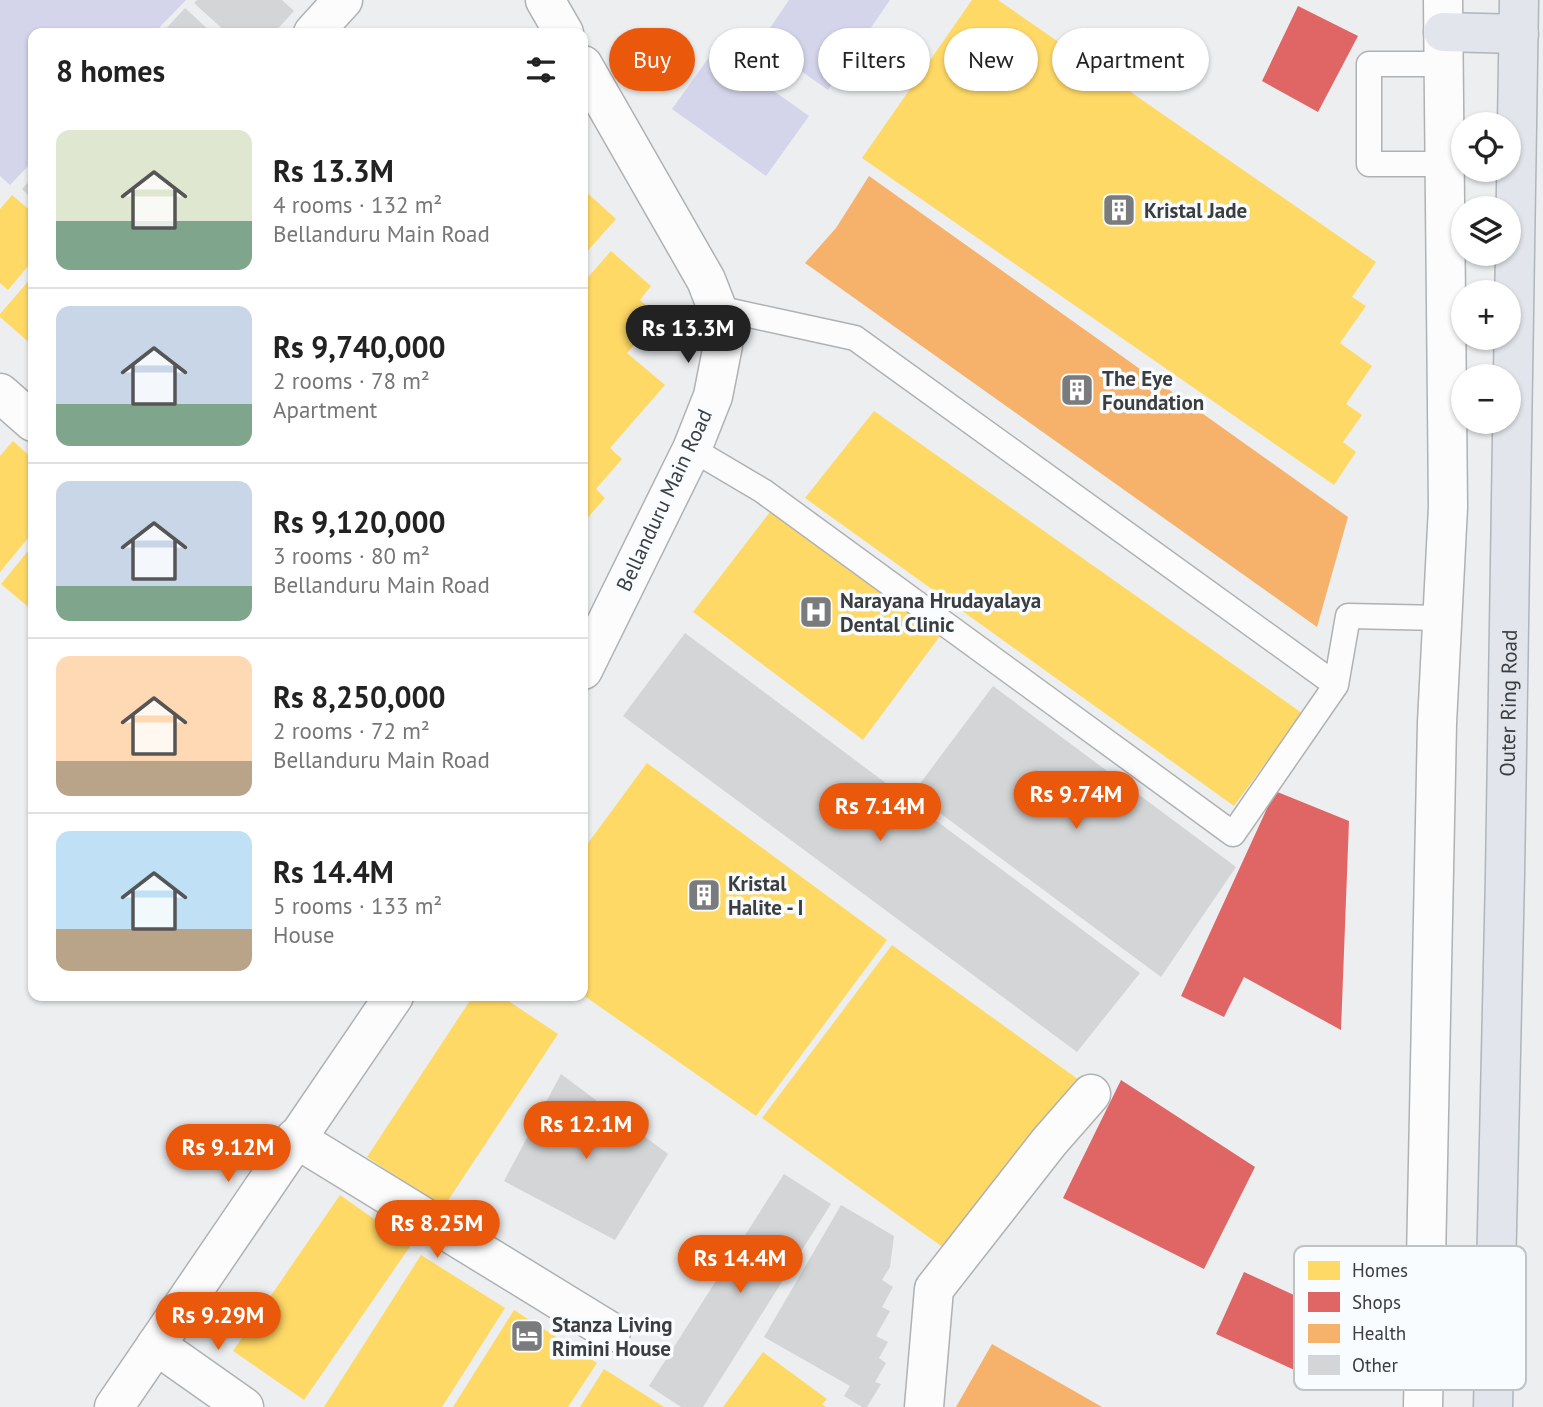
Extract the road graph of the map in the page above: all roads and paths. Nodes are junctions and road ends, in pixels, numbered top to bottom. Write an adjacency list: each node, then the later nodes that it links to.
1 (343, 0): 4 (street)
2 (545, 0): 5 (street)
3 (1519, 17): 6 (highway); 20 (highway, Outer Ring Road)
4 (318, 28)
5 (561, 28)
6 (1443, 32): 8 (street); 8 (lane)
7 (588, 74): 9 (street, Bellanduru Main Road)
8 (1444, 164): 13 (street)
9 (717, 308): 12 (street, Bellanduru Main Road); 15 (lane)
10 (0, 393): 11 (street)
11 (28, 418)
12 (692, 449): 14 (street, Bellanduru Main Road); 15 (lane)
13 (1441, 618): 15 (lane); 19 (street)
14 (588, 660)
15 (1336, 685)
16 (391, 1001): 18 (street)
17 (1091, 1094): 25 (street)
18 (295, 1138): 21 (street); 22 (street)
19 (1426, 1246)
20 (1497, 1246)
21 (611, 1332)
22 (156, 1345): 23 (street); 24 (street)
23 (114, 1407)
24 (244, 1407)
25 (924, 1407)

